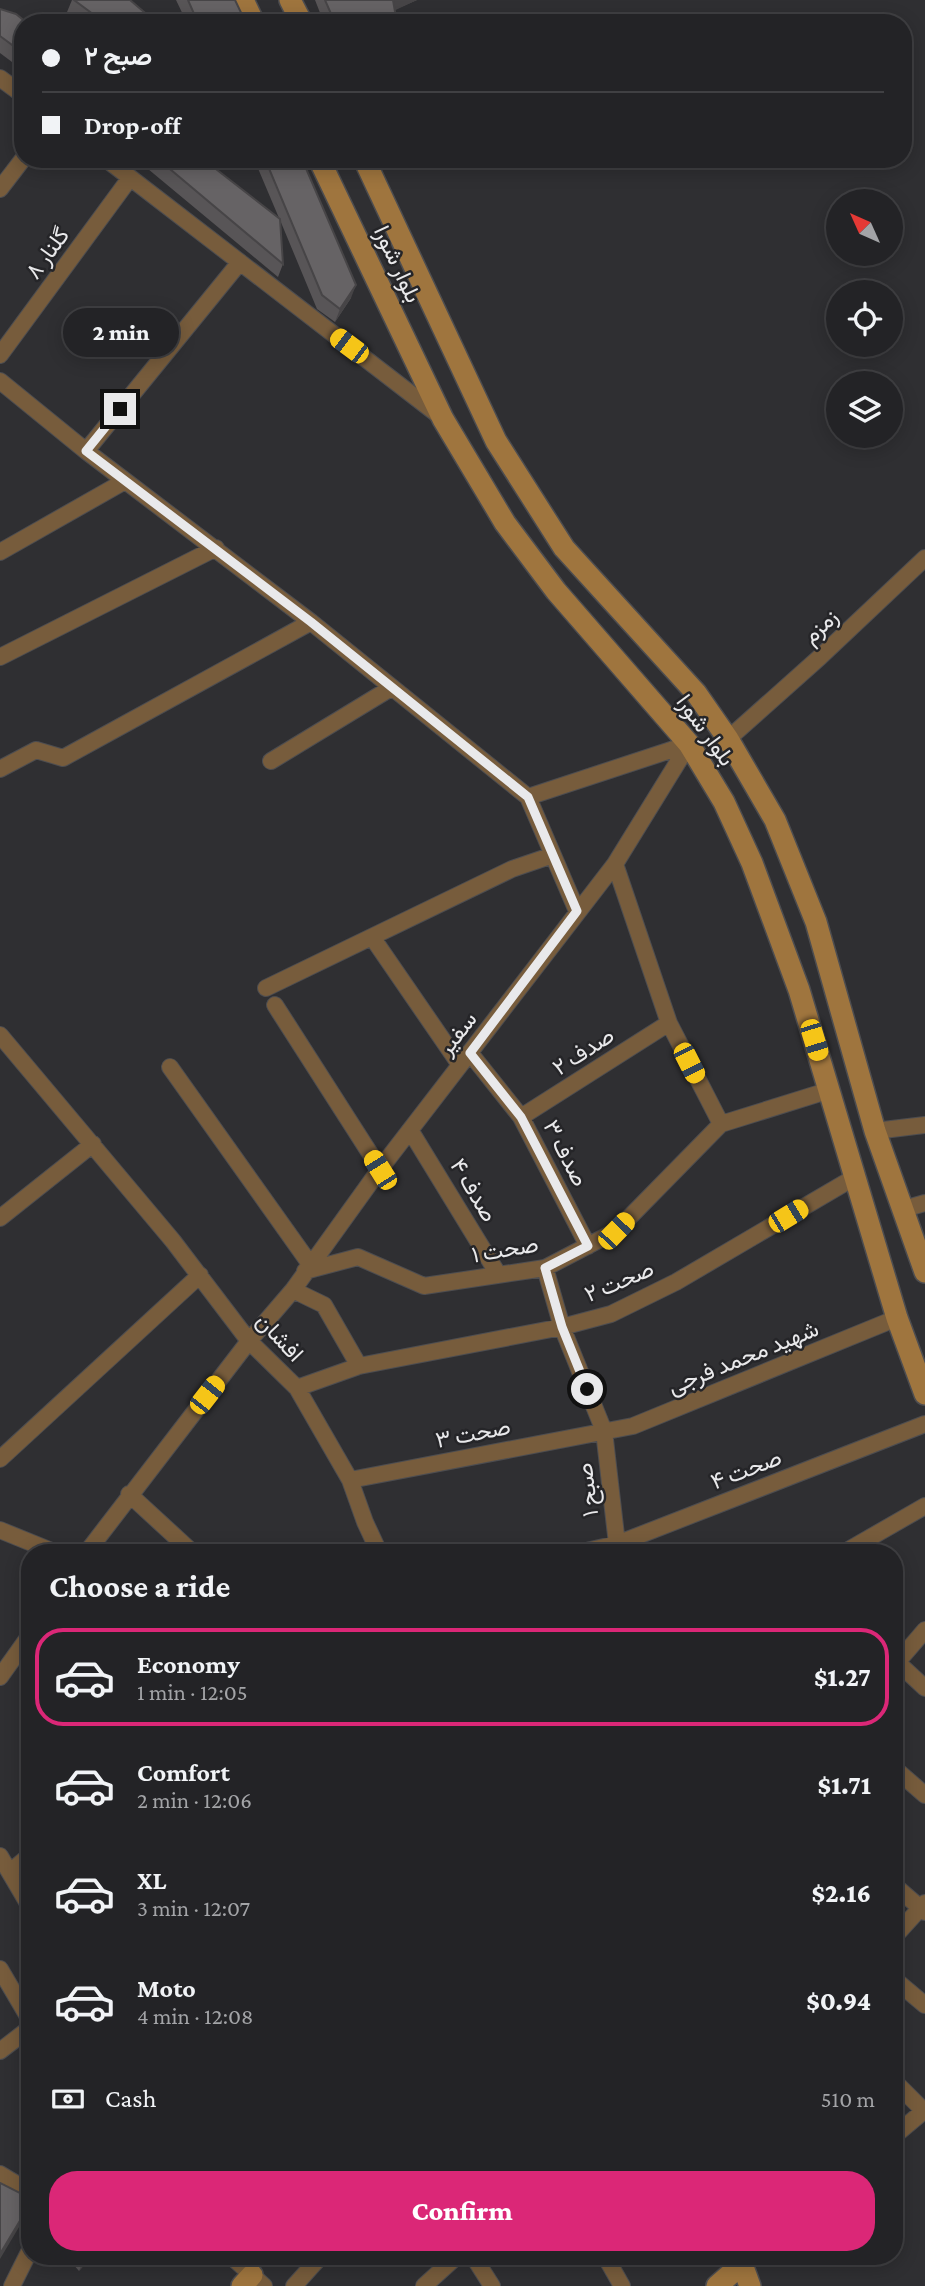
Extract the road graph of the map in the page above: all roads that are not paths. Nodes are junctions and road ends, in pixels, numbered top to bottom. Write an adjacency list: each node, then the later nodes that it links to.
1 (16, 168): 6 (street)
2 (117, 168): 5 (street)
3 (323, 168): 10 (main road, بلوار شورا)
4 (368, 168): 19 (main road, بلوار شورا)
5 (130, 178): 7 (street); 8 (street, گلنار ۸)
6 (0, 189)
7 (240, 262): 10 (street); 11 (street)
8 (0, 355)
9 (0, 381): 11 (street)
10 (443, 419): 20 (main road, بلوار شورا)
11 (86, 451): 12 (street)
12 (125, 481): 13 (street); 14 (street)
13 (216, 548): 16 (street); 17 (street)
14 (0, 552)
15 (925, 558): 19 (street, زمزم)
16 (311, 622): 18 (street); 22 (street)
17 (0, 657)
18 (391, 688): 21 (street); 23 (street)
19 (736, 732): 35 (main road, بلوار شورا)
20 (689, 744): 23 (street); 25 (street, سفیر); 34 (main road, بلوار شورا)
21 (271, 761)
22 (0, 769)
23 (528, 797): 24 (street)
24 (553, 855): 26 (street); 27 (street)
25 (615, 864): 26 (street, سفیر); 30 (street)
26 (577, 911): 32 (street, سفیر)
27 (372, 937): 28 (street); 32 (street, صدف ۳)
28 (266, 988)
29 (275, 1005): 42 (street)
30 (668, 1023): 36 (street, صدف ۲); 37 (street)
31 (0, 1035): 41 (street, افشان)
32 (465, 1059): 36 (street, صدف ۳); 39 (street, سفیر)
33 (170, 1067): 48 (street)
34 (830, 1090): 35 (main road); 37 (street, صحت ۱); 43 (main road, بلوار شورا)
35 (865, 1094): 40 (main road, بلوار شورا)
36 (521, 1117): 47 (street, صدف ۳)
37 (720, 1124): 47 (street, صحت ۱)
38 (925, 1125): 40 (street)
39 (411, 1130): 42 (street, سفیر); 51 (street, صدف ۴)
40 (875, 1131): 45 (main road, بلوار شورا)
41 (93, 1144): 46 (street); 52 (street, افشان)
42 (380, 1170): 48 (street, سفیر)
43 (855, 1177): 54 (main road, بلوار شورا); 55 (street, صحت ۲)
44 (925, 1203): 45 (street)
45 (904, 1209): 50 (main road, بلوار شورا)
46 (0, 1218)
47 (588, 1246): 49 (street, صحت ۱)
48 (308, 1268): 51 (street, صحت ۱); 53 (street, سفیر)
49 (545, 1268): 51 (street, صحت ۱); 55 (street, صبح ۱)
50 (925, 1272)
51 (498, 1274)
52 (200, 1275): 56 (street, افشان); 62 (street)
53 (293, 1290): 56 (street, سفیر); 57 (street)
54 (897, 1318): 59 (main road, بلوار شورا); 61 (street, شهید محمد فرجی)
55 (562, 1327): 57 (street, صحت ۲); 61 (street, صبح ۱)
56 (249, 1341): 58 (street, افشان); 64 (street, سفیر)
57 (359, 1366): 58 (street, صحت ۲)
58 (297, 1388): 63 (street, افشان)
59 (925, 1394)
60 (925, 1424): 71 (street, صحت ۴)
61 (604, 1431): 63 (street, صحت ۳); 71 (street, صبح ۱)
62 (0, 1459)
63 (350, 1480): 70 (street, افشان)
64 (130, 1494): 68 (street, سفیر); 69 (street)
65 (925, 1506): 72 (street)
66 (0, 1530): 67 (street)
67 (34, 1544)
68 (94, 1544)
69 (183, 1544)
70 (375, 1544)
71 (617, 1544)
72 (859, 1544)
73 (925, 1630): 75 (street)
74 (21, 1647): 77 (street)
75 (903, 1656)
76 (903, 1670): 78 (street)
77 (0, 1677)
78 (925, 1688)
79 (903, 1776): 80 (street)
80 (925, 1795)
81 (0, 1856): 83 (street)
82 (21, 1863): 83 (street)
83 (10, 1872): 84 (street)
84 (21, 1891)
85 (903, 1892): 86 (street)
86 (924, 1908): 87 (street)
87 (903, 1928)
88 (0, 1969): 90 (street)
89 (903, 1987): 91 (street)
90 (21, 2005)
91 (925, 2005)
92 (21, 2035): 93 (street)
93 (0, 2050)
94 (903, 2089): 95 (street)
95 (925, 2110): 96 (street)
96 (903, 2128)
97 (0, 2174): 98 (street)
98 (21, 2187)
99 (22, 2265): 108 (street)
100 (239, 2265): 107 (street)
101 (311, 2265): 109 (street)
102 (447, 2265): 110 (street)
103 (479, 2265): 111 (street)
104 (610, 2265): 112 (street)
105 (737, 2265): 113 (main road)
106 (746, 2265): 114 (main road)
107 (253, 2282)
108 (12, 2286)
109 (294, 2286)
110 (424, 2286)
111 (492, 2286)
112 (622, 2286)
113 (717, 2286)
114 (750, 2286)

